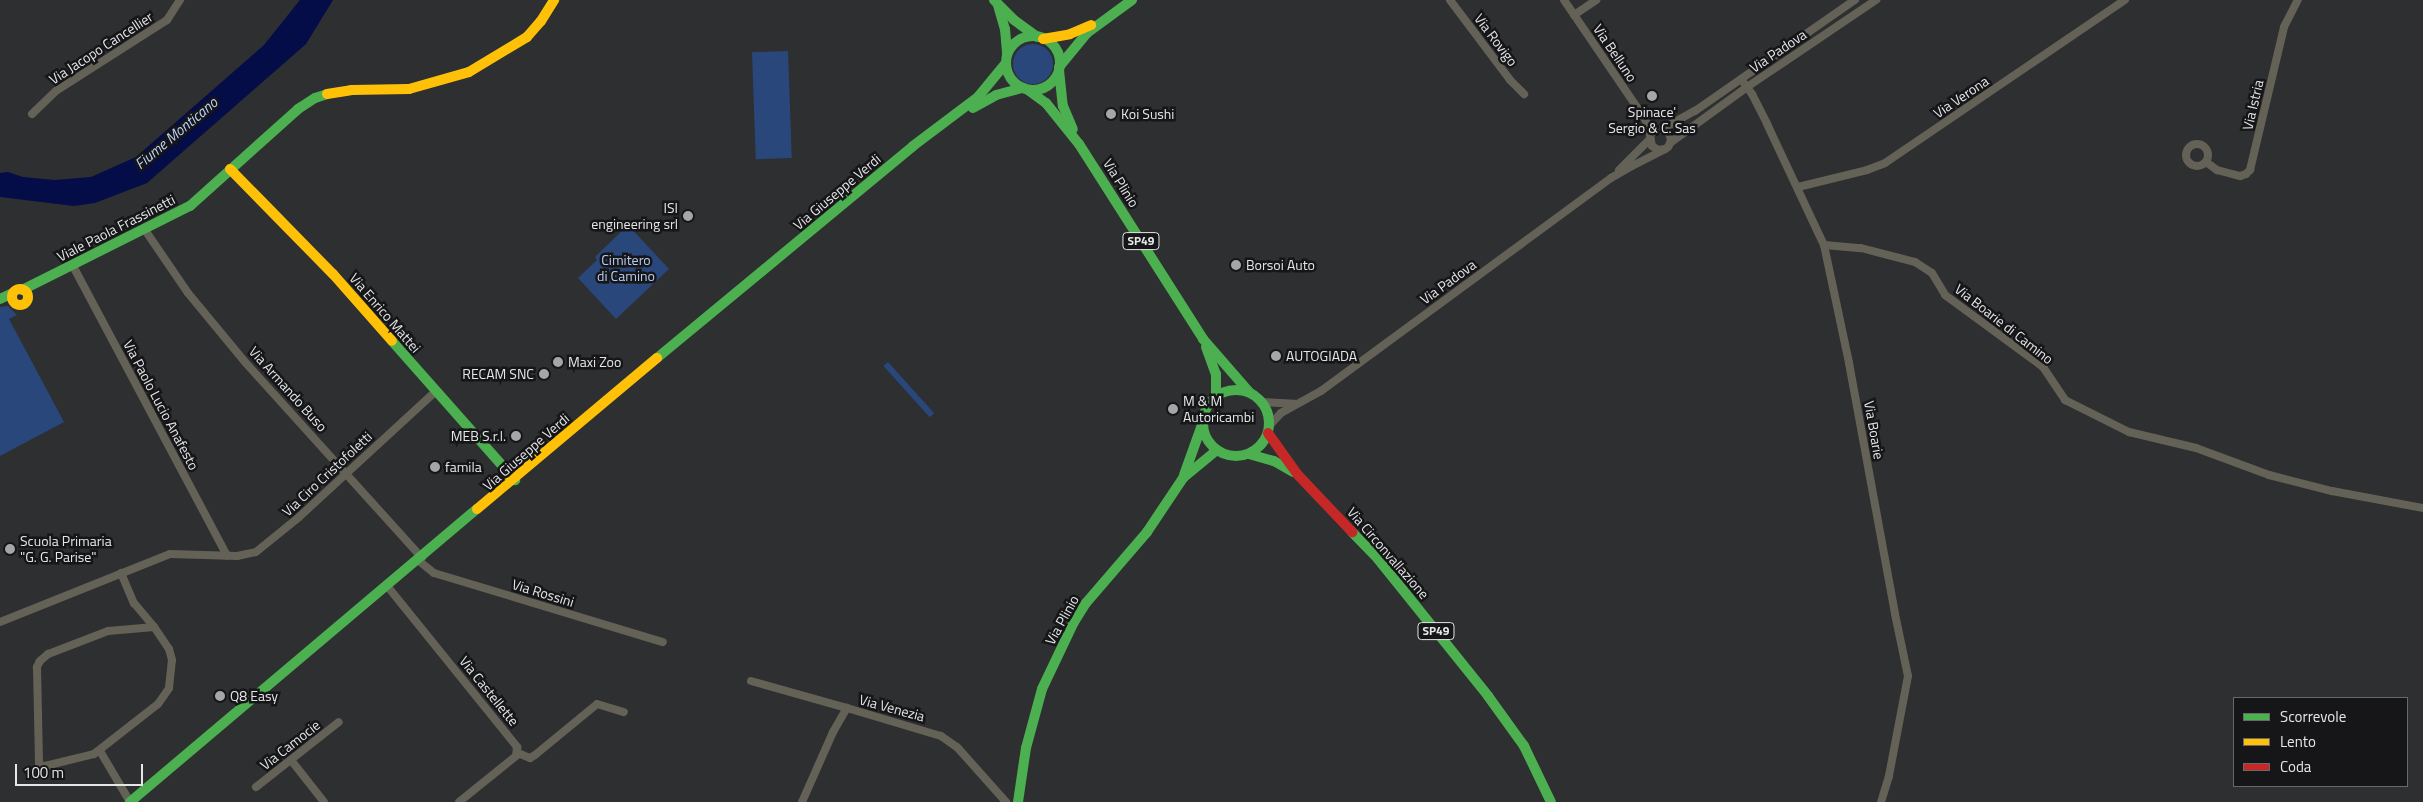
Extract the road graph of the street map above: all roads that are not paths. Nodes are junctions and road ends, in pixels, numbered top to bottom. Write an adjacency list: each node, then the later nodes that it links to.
1 (180, 0): 21 (street, Via Jacopo Cancellier)
2 (554, 0): 29 (main road, Viale Paola Frassinetti)
3 (1132, 0): 13 (main road)
4 (1450, 0): 20 (street, Via Rovigo)
5 (1564, 0): 12 (street, Via Belluno)
6 (1596, 0): 12 (street)
7 (1855, 0): 17 (street, Via Padova)
8 (1876, 0): 18 (street, Via Padova)
9 (2125, 0): 31 (street, Via Verona)
10 (2298, 0): 28 (street, Via Istria)
11 (996, 2): 14 (main road, SP49); 15 (main road, SP49)
12 (1574, 15): 22 (street, Via Belluno)
13 (1100, 22): 14 (main road); 16 (main road)
14 (1040, 38): 15 (main road); 16 (main road, SP49)
15 (1007, 59): 19 (main road, SP49); 23 (main road, Via Giuseppe Verdi)
16 (1059, 68): 19 (main road); 26 (main road, SP49)
17 (1741, 79): 18 (street, Via Boarie); 24 (street, Via Padova)
18 (1747, 87): 27 (street, Via Padova); 31 (street, Via Boarie)
19 (1026, 89): 23 (main road, Via Giuseppe Verdi); 26 (main road, SP49)
20 (1524, 94)
21 (32, 114)
22 (1645, 119): 24 (street); 25 (street)
23 (942, 126): 49 (main road, Via Giuseppe Verdi)
24 (1660, 129): 25 (street, Via Padova); 27 (street)
25 (1650, 137): 27 (street); 30 (street, Via Padova)
26 (1080, 144): 36 (main road, Via Plinio / SP49)
27 (1668, 146): 30 (street, Via Padova)
28 (2206, 162)
29 (230, 169): 32 (main road, Viale Paola Frassinetti); 37 (main road, Via Enrico Mattei)
30 (1611, 178): 41 (street, Via Padova)
31 (1798, 187): 33 (street, Via Boarie)
32 (145, 230): 34 (main road, Viale Paola Frassinetti); 46 (street, Via Armando Buso)
33 (1824, 245): 50 (street, Via Boarie di Camino); 73 (street, Via Boarie)
34 (73, 266): 35 (main road, Viale Paola Frassinetti); 51 (street, Via Paolo Lucio Anafesto)
35 (0, 300)
36 (1203, 339): 38 (main road, Via Plinio / SP49); 39 (main road, Via Plinio / SP49)
37 (435, 392): 46 (street, Via Ciro Cristofoletti); 49 (main road, Via Enrico Mattei)
38 (1249, 392): 39 (main road); 40 (main road, SP49)
39 (1216, 396): 42 (main road)
40 (1262, 402): 41 (street); 43 (main road, SP49)
41 (1299, 404): 43 (street, Via Padova)
42 (1204, 418): 44 (main road); 48 (main road, Via Plinio)
43 (1269, 429): 45 (main road); 47 (main road, Via Circonvallazione / SP49)
44 (1217, 450): 45 (main road, SP49); 48 (main road, Via Plinio)
45 (1249, 454): 47 (main road, Via Circonvallazione / SP49)
46 (346, 472): 51 (street, Via Ciro Cristofoletti); 52 (street, Via Armando Buso)
47 (1298, 475): 72 (main road, Via Circonvallazione / SP49)
48 (1183, 478): 71 (main road, Via Plinio)
49 (515, 480): 52 (main road, Via Giuseppe Verdi)
50 (2423, 508)
51 (227, 556): 53 (street, Via Ciro Cristofoletti)
52 (420, 559): 54 (main road, Via Giuseppe Verdi); 57 (street, Via Rossini)
53 (121, 573): 55 (street, Via Ciro Cristofoletti); 56 (street)
54 (388, 586): 63 (street, Via Castellette); 66 (main road, Via Giuseppe Verdi)
55 (0, 622)
56 (154, 627): 62 (street); 62 (street)
57 (664, 642)
58 (751, 681): 59 (street)
59 (847, 708): 69 (street, Via Venezia); 70 (street, Via Venezia)
60 (624, 712): 63 (street)
61 (339, 722): 64 (street, Via Camocie)
62 (100, 751): 66 (street)
63 (518, 753): 68 (street)
64 (291, 760): 65 (street, Via Camocie); 67 (street)
65 (256, 787)
66 (130, 802)
67 (324, 802)
68 (459, 802)
69 (802, 802)
70 (1006, 802)
71 (1018, 802)
72 (1551, 802)
73 (1881, 802)

